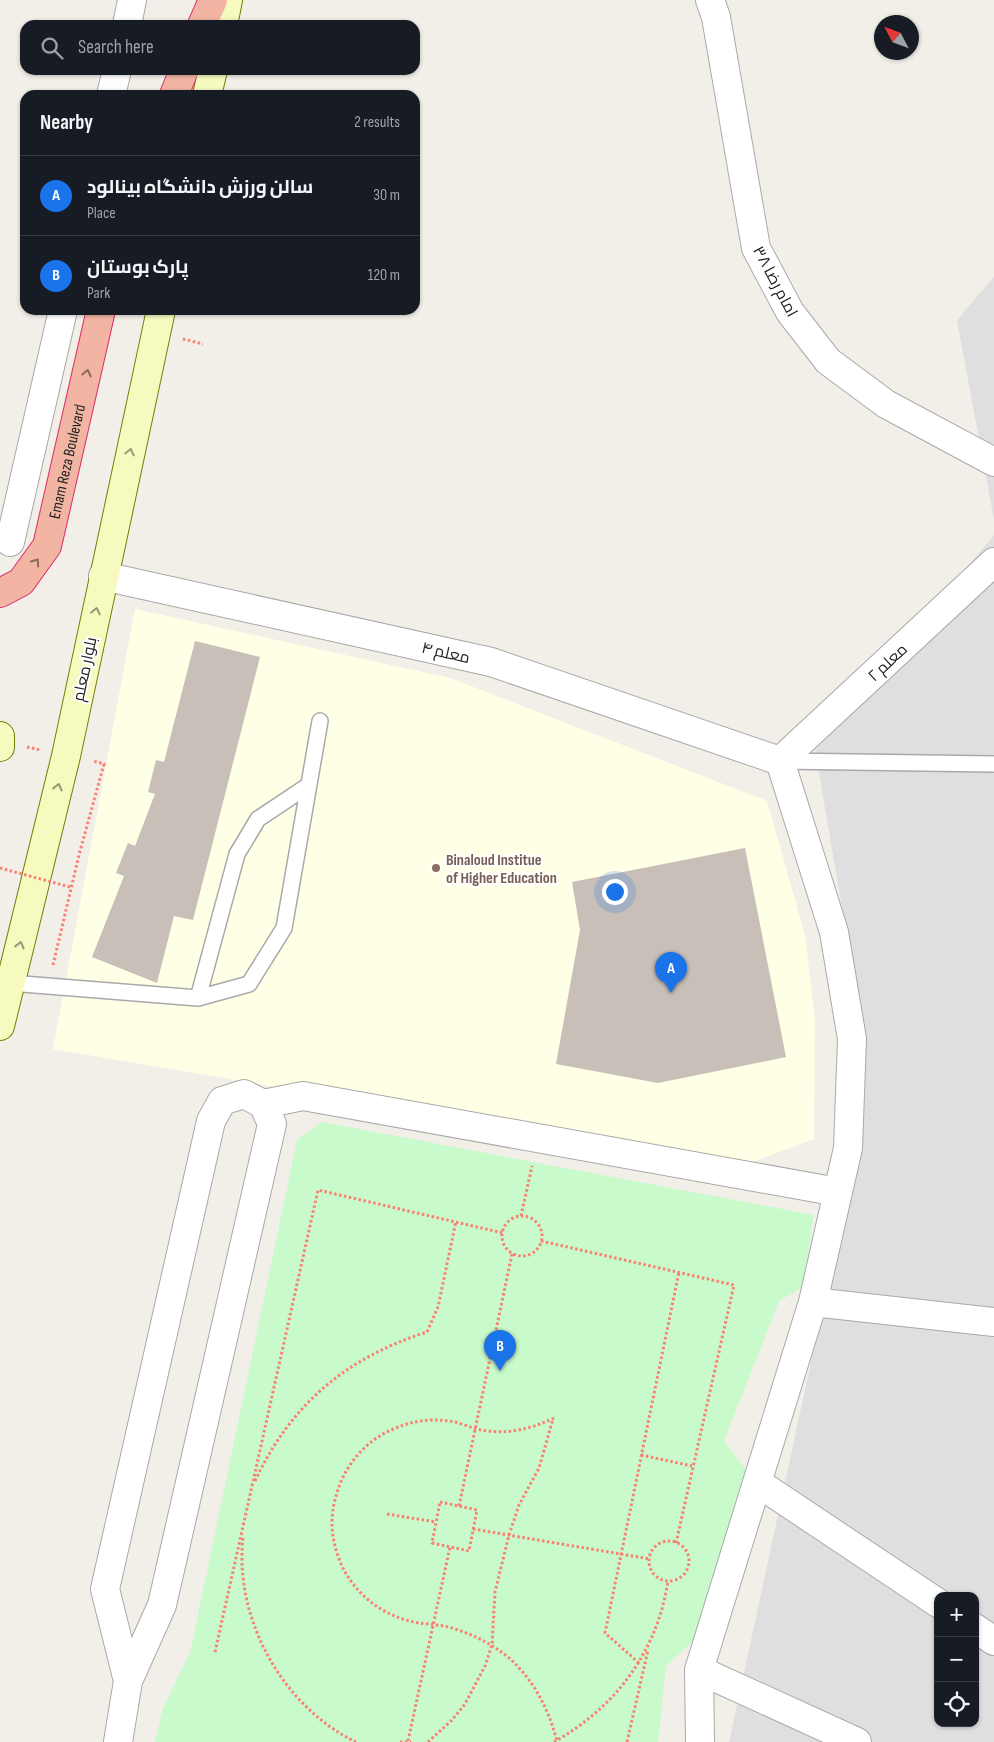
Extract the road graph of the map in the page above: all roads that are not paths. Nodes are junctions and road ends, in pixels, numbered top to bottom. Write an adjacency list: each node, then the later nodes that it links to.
1 (132, 0): 5 (street)
2 (213, 0): 6 (highway)
3 (228, 0): 7 (main road)
4 (710, 0): 17 (street, امام رضا ۳۸)
5 (128, 20)
6 (204, 20)
7 (224, 20)
8 (116, 75): 11 (street)
9 (182, 75): 12 (highway)
10 (212, 75): 13 (main road)
11 (112, 90)
12 (176, 90)
13 (209, 90)
14 (62, 315): 18 (street)
15 (100, 315): 21 (highway, Emam Reza Boulevard, one-way to 15)
16 (160, 315): 20 (main road, بلوار معلم, one-way to 16)
17 (994, 462)
18 (10, 542)
19 (994, 562): 25 (street, معلم ۲)
20 (103, 576): 25 (street, معلم ۴); 28 (main road, بلوار معلم, one-way to 20)
21 (0, 593)
22 (320, 721): 27 (lane)
23 (0, 736): 24 (main road)
24 (0, 747)
25 (780, 761): 26 (lane); 32 (street)
26 (994, 764)
27 (309, 785): 29 (lane); 29 (lane)
28 (10, 983): 29 (lane); 30 (main road, بلوار معلم)
29 (198, 998)
30 (0, 1026)
31 (263, 1104): 32 (street); 40 (street); 40 (street)
32 (838, 1192): 33 (street)
33 (813, 1302): 34 (street); 35 (street)
34 (994, 1322)
35 (758, 1483): 36 (street); 39 (street)
36 (934, 1600)
37 (979, 1631): 38 (street)
38 (994, 1641)
39 (699, 1670): 42 (street); 43 (street)
40 (128, 1681): 41 (street)
41 (118, 1742)
42 (700, 1742)
43 (857, 1742)

